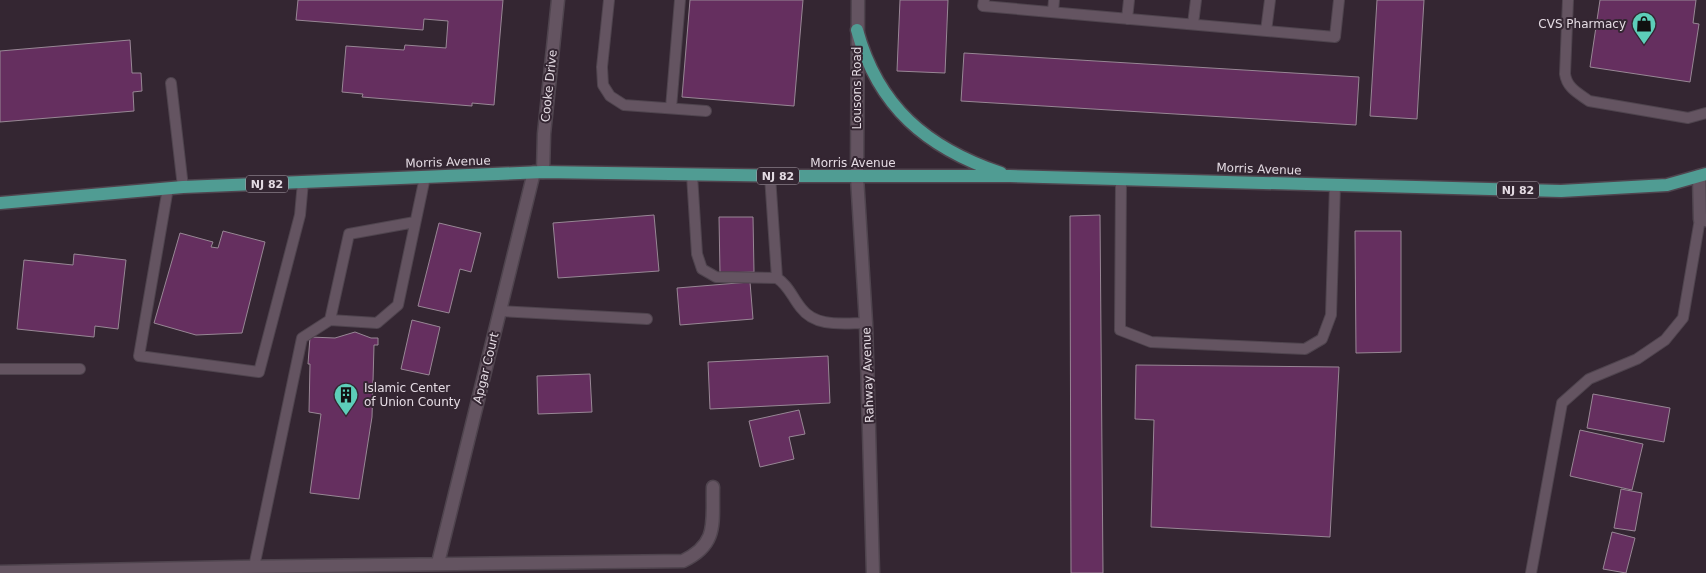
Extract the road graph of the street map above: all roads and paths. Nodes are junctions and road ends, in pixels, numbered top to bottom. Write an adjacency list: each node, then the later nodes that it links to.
1 (558, 0): 21 (street, Cooke Drive)
2 (609, 0): 18 (lane)
3 (680, 0): 18 (lane)
4 (858, 0): 15 (street, Lousons Road)
5 (984, 0): 12 (lane)
6 (1054, 0): 12 (lane)
7 (1129, 0): 13 (lane)
8 (1196, 0): 14 (lane)
9 (1270, 0): 16 (lane)
10 (1339, 0): 16 (lane)
11 (1568, 0): 20 (lane)
12 (1053, 12): 13 (lane)
13 (1127, 19): 14 (lane)
14 (1193, 24): 16 (lane)
15 (857, 30): 25 (main road); 27 (street, Lousons Road)
16 (1266, 31)
17 (170, 83): 31 (lane)
18 (671, 108): 19 (lane)
19 (706, 111)
20 (1706, 113)
21 (538, 172): 22 (main road, Morris Avenue / NJ 82); 26 (main road, Morris Avenue / NJ 82); 37 (street, Apgar Court)
22 (692, 175): 24 (main road, Morris Avenue / NJ 82); 36 (lane)
23 (1702, 175): 30 (main road, Morris Avenue / NJ 82); 34 (street)
24 (770, 176): 27 (main road, Morris Avenue / NJ 82); 36 (lane)
25 (1010, 176): 27 (main road, Morris Avenue / NJ 82); 28 (main road, Morris Avenue / NJ 82)
26 (425, 177): 29 (main road, Morris Avenue / NJ 82); 35 (lane)
27 (857, 177): 40 (street, Rahway Avenue)
28 (1121, 179): 30 (main road, Morris Avenue / NJ 82); 30 (lane)
29 (303, 182): 31 (main road, Morris Avenue / NJ 82); 32 (lane)
30 (1335, 185)
31 (182, 187): 32 (main road, Morris Avenue / NJ 82)
32 (168, 188): 33 (main road, Morris Avenue / NJ 82)
33 (0, 203)
34 (1703, 220): 50 (lane)
35 (416, 222): 39 (lane); 39 (lane)
36 (777, 278): 40 (lane)
37 (500, 311): 38 (lane); 44 (street, Apgar Court)
38 (647, 319)
39 (330, 320): 45 (lane)
40 (866, 323): 49 (street, Rahway Avenue)
41 (0, 369): 42 (lane)
42 (80, 369)
43 (713, 487): 46 (street)
44 (438, 563): 45 (street); 46 (street)
45 (254, 566): 47 (street)
46 (550, 568)
47 (238, 570): 48 (street)
48 (0, 572)
49 (873, 573)
50 (1530, 573)

